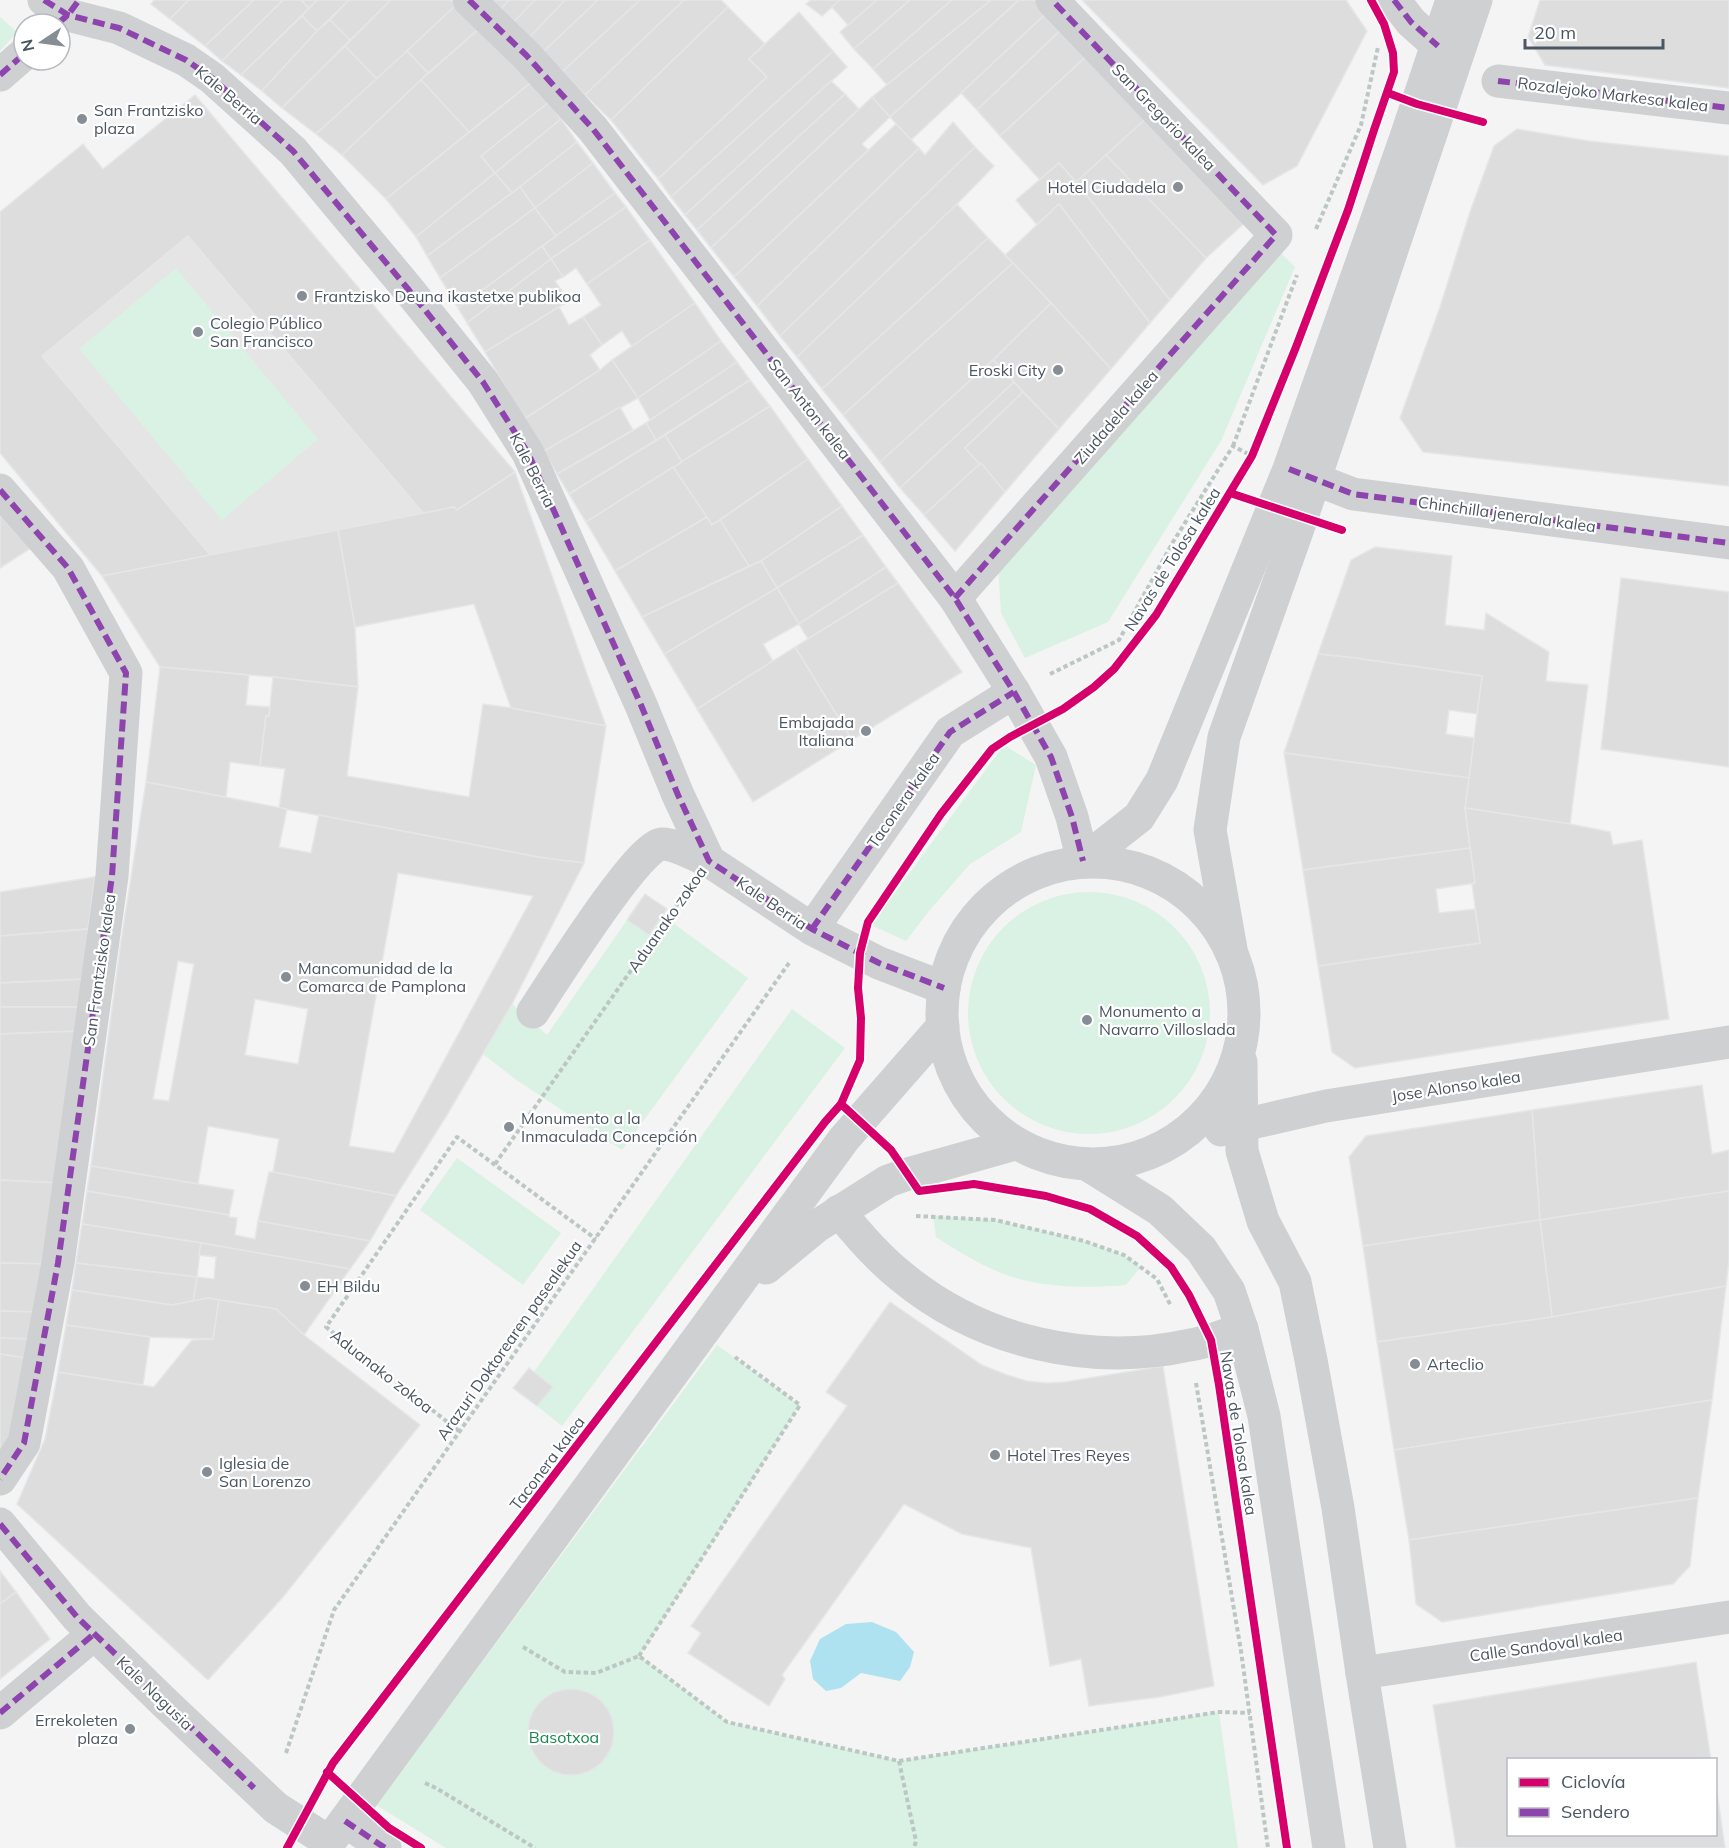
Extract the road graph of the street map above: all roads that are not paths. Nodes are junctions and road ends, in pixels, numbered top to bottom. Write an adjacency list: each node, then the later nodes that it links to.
1 (469, 0): 16 (street, San Anton kalea)
2 (1052, 0): 12 (street, San Gregorio kalea)
3 (1394, 0): 7 (street)
4 (1452, 0): 7 (street)
5 (1476, 0): 13 (street)
6 (62, 10): 18 (street, Kale Berria)
7 (1438, 46): 13 (street)
8 (12, 64): 9 (street)
9 (0, 75)
10 (1498, 81): 11 (street, Rozalejoko Markesa kalea)
11 (1729, 108)
12 (1276, 235): 16 (street, Ziudadela kalea)
13 (1301, 474): 15 (street, Chinchilla jenerala kalea); 19 (street); 21 (street)
14 (0, 490): 34 (street, San Frantzisko kalea)
15 (1729, 543)
16 (955, 598): 17 (street, San Anton kalea)
17 (1014, 692): 19 (street, San Anton kalea); 20 (street, Taconera kalea)
18 (709, 861): 20 (street, Kale Berria); 23 (street, Aduanako zokoa)
19 (1083, 861): 21 (street); 22 (street)
20 (812, 929): 22 (street, Kale Berria)
21 (1231, 949): 26 (street)
22 (944, 988): 24 (street)
23 (533, 1012)
24 (943, 1026): 29 (street); 32 (street)
25 (1729, 1042): 27 (street, Jose Alonso kalea)
26 (1241, 1051): 27 (street); 28 (street)
27 (1242, 1126): 28 (street, Jose Alonso kalea); 38 (street)
28 (1184, 1136): 30 (street)
29 (1015, 1144): 30 (street); 31 (street)
30 (1088, 1165): 33 (street, Navas de Tolosa kalea)
31 (849, 1223): 32 (street); 33 (street)
32 (720, 1306): 40 (street)
33 (1242, 1329): 42 (street, Navas de Tolosa kalea)
34 (0, 1479)
35 (0, 1524): 37 (street, Kale Nagusia)
36 (1729, 1617): 38 (street, Calle Sandoval kalea)
37 (94, 1634): 39 (street); 40 (street, Kale Nagusia)
38 (1362, 1673): 43 (street)
39 (0, 1713)
40 (333, 1837): 41 (street, Kale Nagusia)
41 (385, 1848)
42 (1329, 1848)
43 (1390, 1848)

